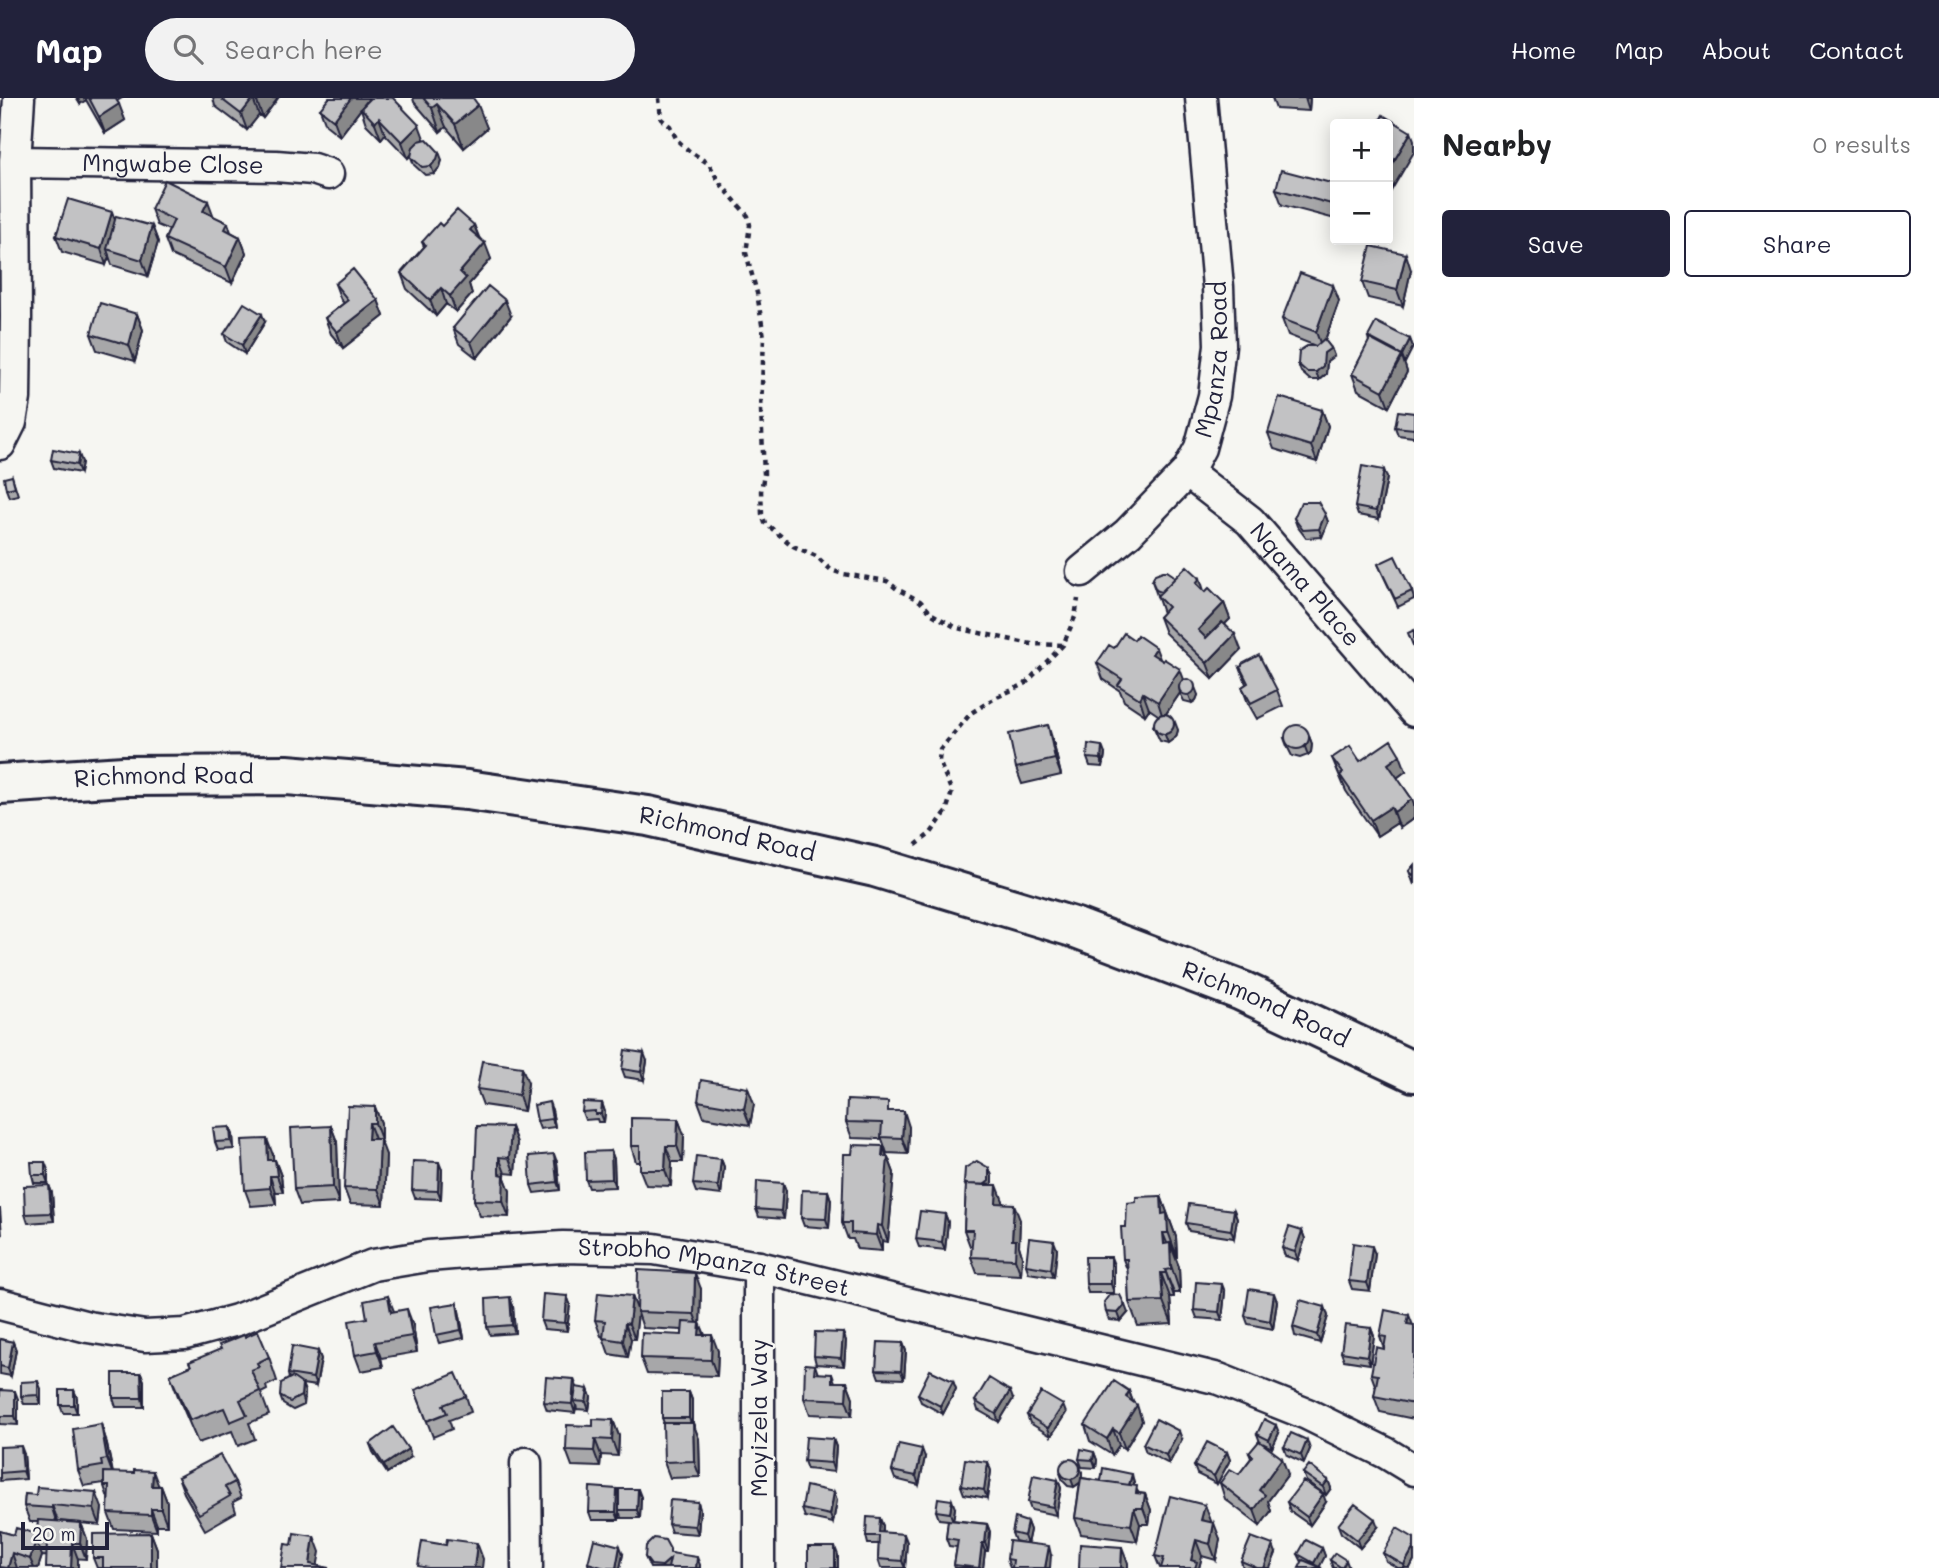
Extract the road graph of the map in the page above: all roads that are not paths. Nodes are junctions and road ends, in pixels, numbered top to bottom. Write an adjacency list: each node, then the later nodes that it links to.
1 (19, 98): 3 (street)
2 (1201, 98): 6 (street, Mpanza Road)
3 (15, 162): 4 (street, Mngwabe Close); 5 (street)
4 (328, 174)
5 (0, 444)
6 (1187, 471): 7 (street, Mpanza Road); 8 (street, Nqama Place)
7 (1082, 571)
8 (1414, 711)
9 (0, 784): 10 (highway, Richmond Road)
10 (1414, 1072)
11 (758, 1267): 12 (street, Strobho Mpanza Street); 14 (street, Strobho Mpanza Street); 16 (street, Moyizela Way)
12 (0, 1304)
13 (526, 1463): 15 (street)
14 (1414, 1469)
15 (527, 1568)
16 (759, 1568)

